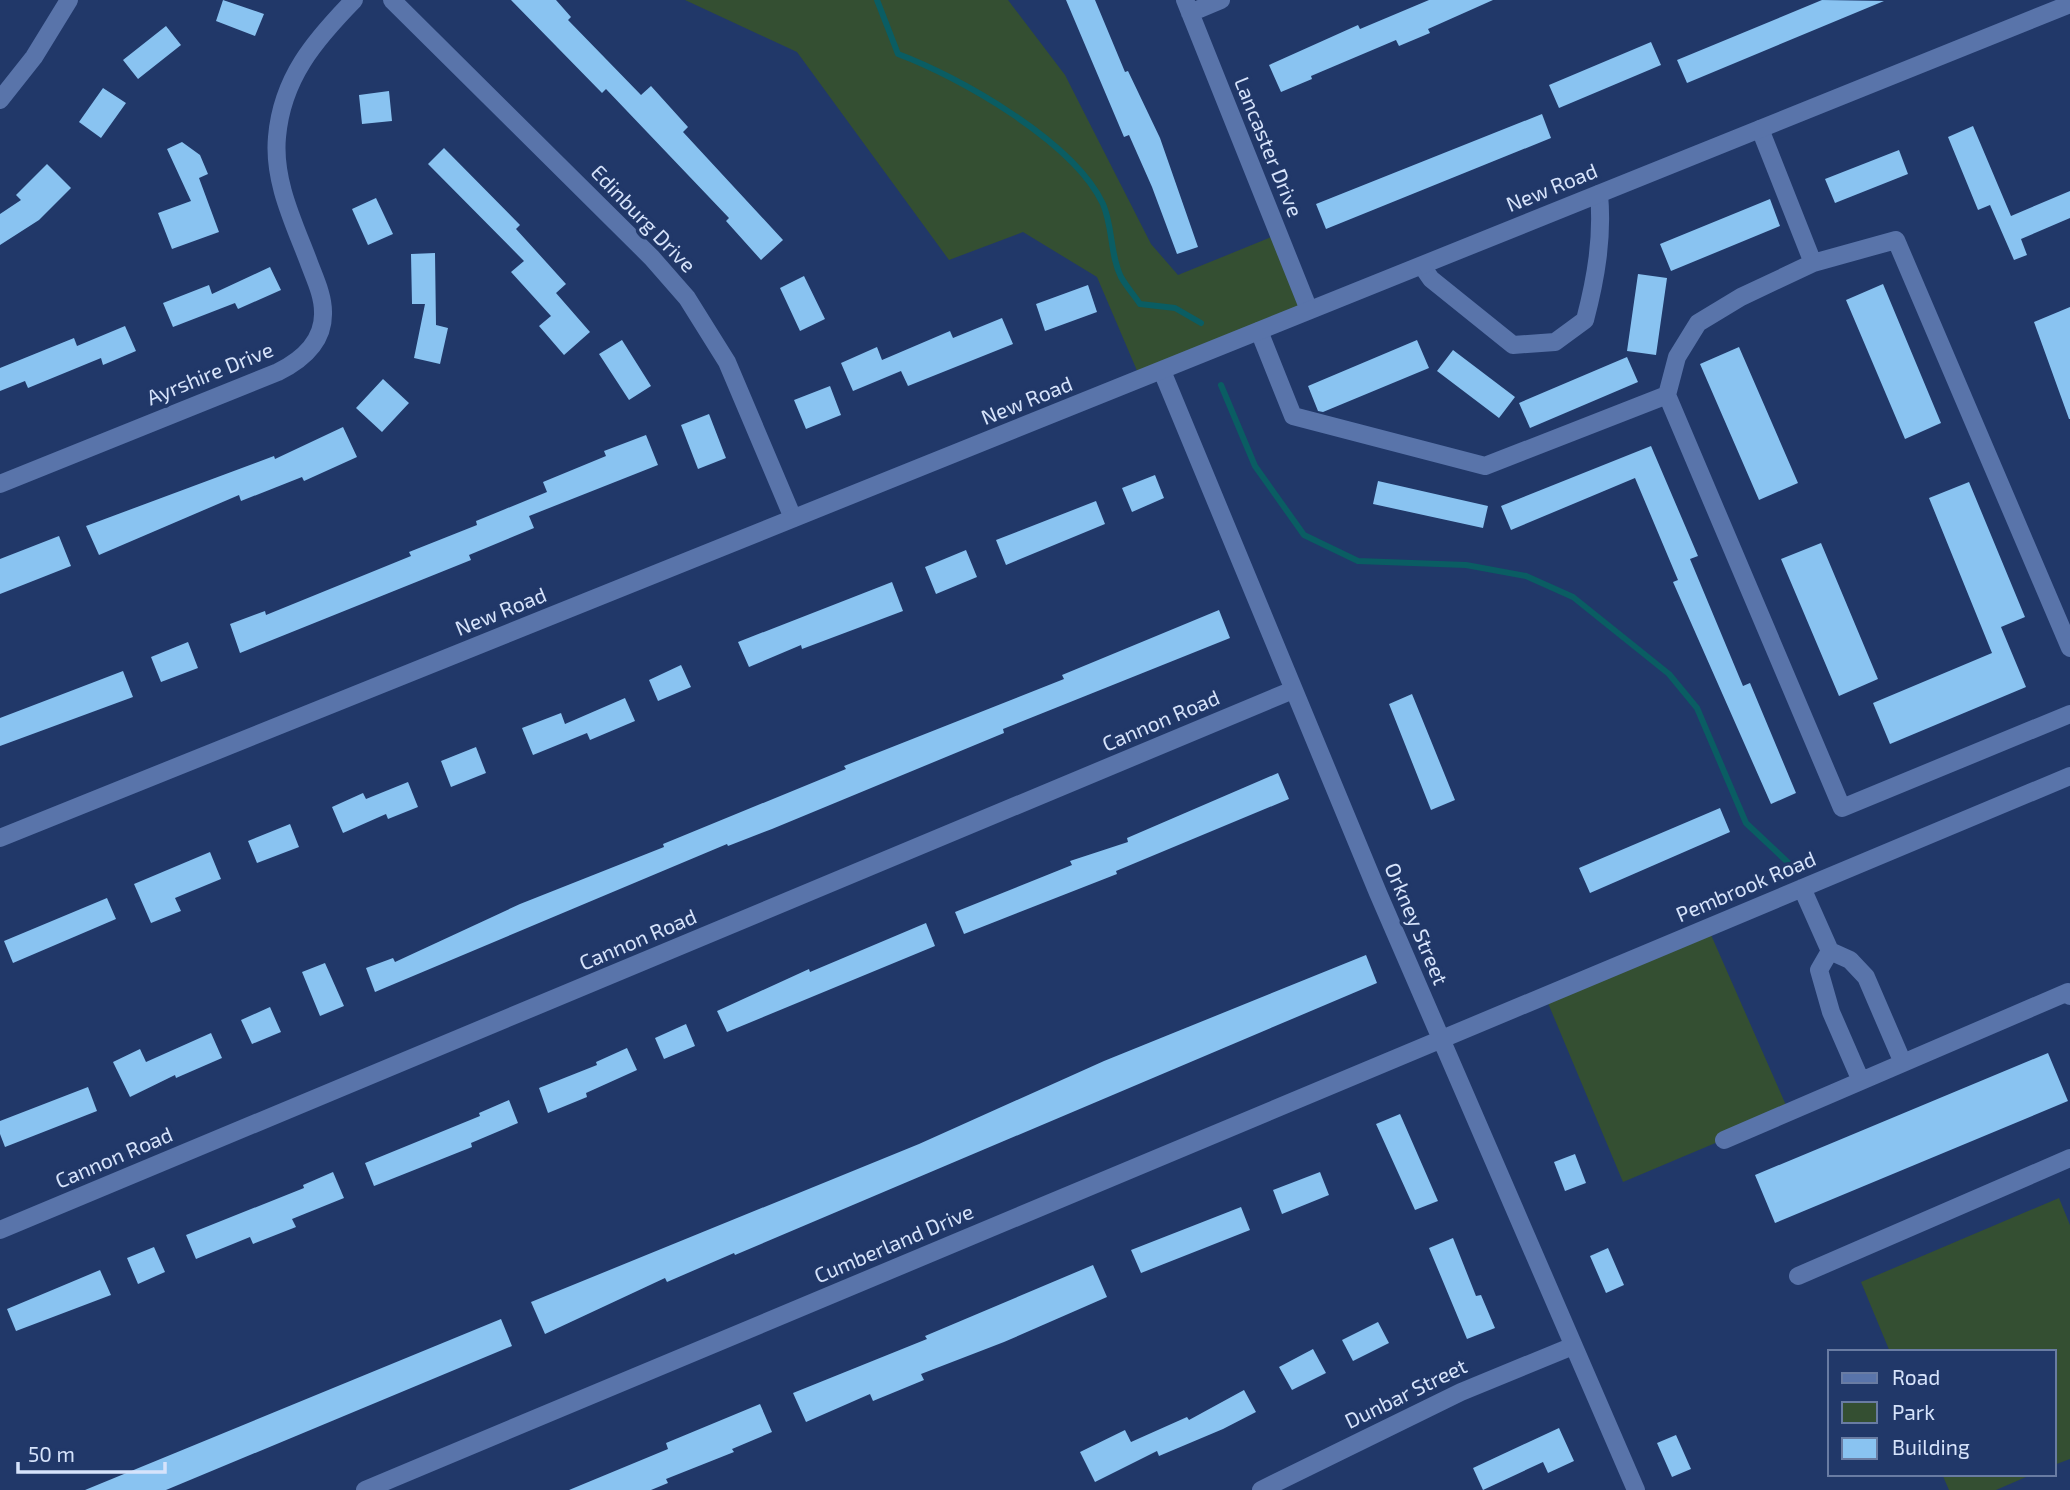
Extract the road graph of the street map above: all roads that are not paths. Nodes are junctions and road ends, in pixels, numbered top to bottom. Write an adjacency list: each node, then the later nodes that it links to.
1 (69, 0): 7 (street)
2 (354, 0): 16 (street, Ayrshire Drive)
3 (392, 0): 17 (street, Edinburg Drive)
4 (1221, 0): 6 (street)
5 (2070, 4): 8 (street, New Road)
6 (1187, 7): 12 (street, Lancaster Drive)
7 (0, 100)
8 (1760, 129): 9 (street, New Road); 10 (street)
9 (1599, 194): 11 (street, New Road); 11 (street)
10 (1812, 262): 15 (street); 18 (street)
11 (1422, 266): 12 (street, New Road)
12 (1309, 310): 13 (street, New Road)
13 (1259, 331): 14 (street, New Road); 15 (street)
14 (1162, 372): 17 (street, New Road); 19 (street, Orkney Street)
15 (1667, 395): 20 (street)
16 (0, 484)
17 (793, 518): 22 (street, New Road)
18 (2070, 648)
19 (1293, 690): 26 (street, Orkney Street); 31 (street, Cannon Road)
20 (2070, 714)
21 (2070, 776): 23 (street, Pembrook Road)
22 (0, 838)
23 (1802, 888): 24 (street); 26 (street, Pembrook Road)
24 (1830, 951): 27 (street); 28 (street)
25 (2070, 996): 27 (street)
26 (1440, 1040): 33 (street, Orkney Street); 34 (street, Cumberland Drive)
27 (1903, 1063): 28 (street)
28 (1861, 1081): 29 (street)
29 (1724, 1140)
30 (2070, 1158): 32 (street)
31 (0, 1230)
32 (1798, 1276)
33 (1573, 1346): 35 (street, Dunbar Street); 36 (street, Orkney Street)
34 (365, 1490)
35 (1261, 1490)
36 (1636, 1490)

